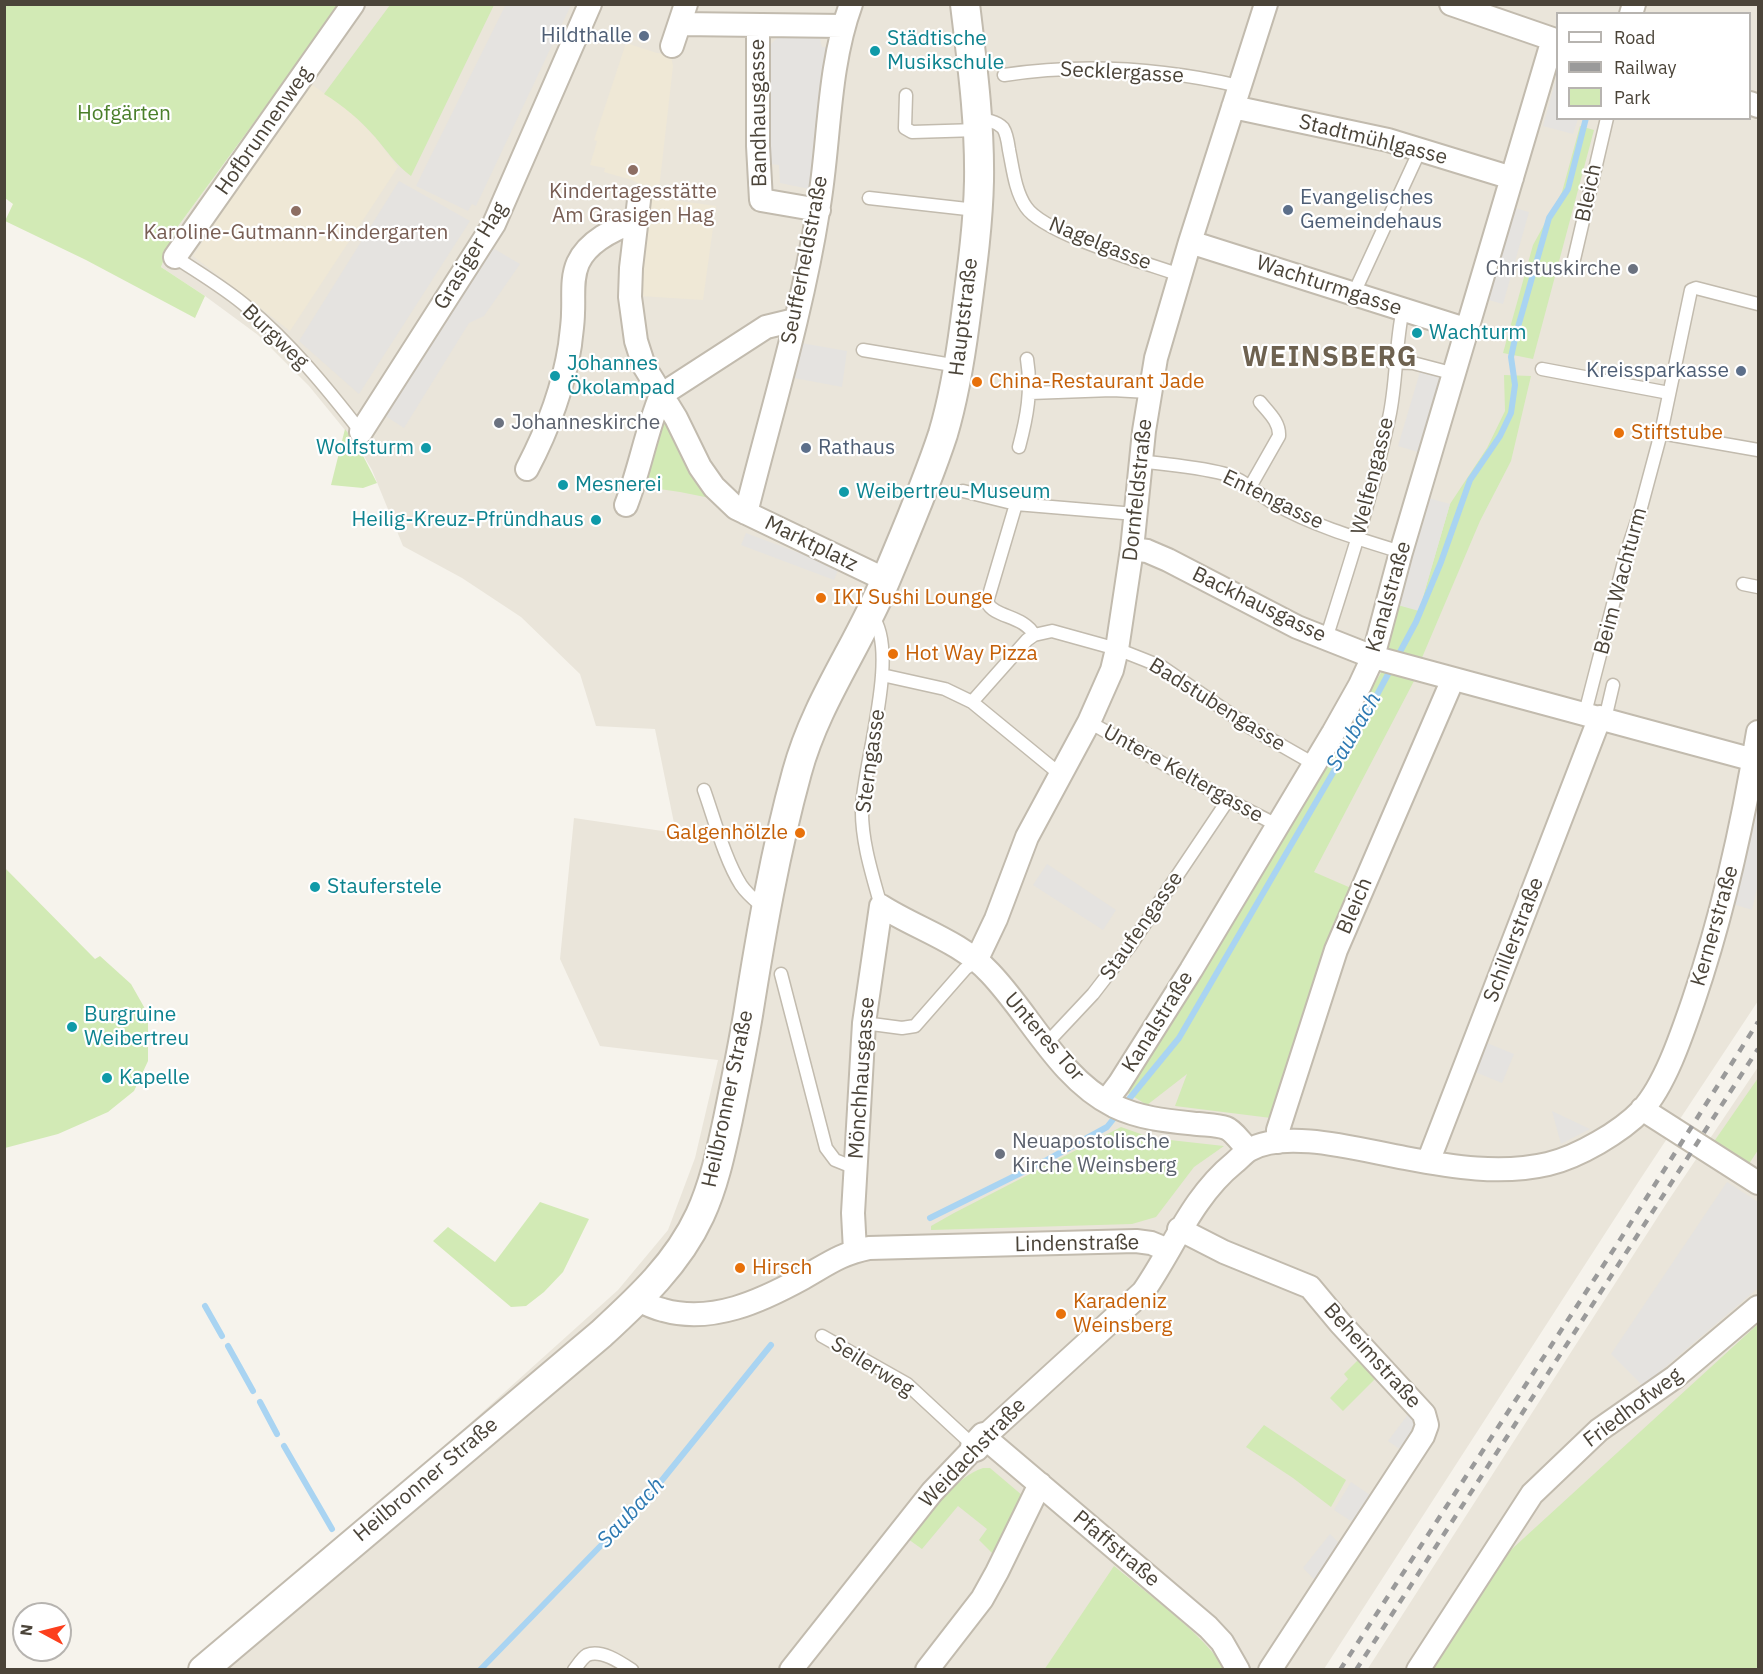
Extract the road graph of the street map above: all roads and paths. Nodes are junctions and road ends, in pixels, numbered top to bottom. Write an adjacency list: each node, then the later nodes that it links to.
1 (353, 4): 23 (street, Hofbrunnenweg)
2 (590, 4): 42 (street, Grasiger Hag)
3 (851, 4): 9 (street, Seufferheldstraße)
4 (965, 4): 16 (street, Hauptstraße)
5 (1266, 4): 14 (street, Dornfeldstraße)
6 (1451, 4): 10 (street)
7 (683, 14): 8 (street); 11 (street)
8 (758, 26): 9 (street); 20 (street, Bandhausgasse)
9 (843, 26): 20 (street, Seufferheldstraße)
10 (1555, 40): 18 (street, Kanalstraße)
11 (672, 46)
12 (1004, 75): 14 (lane, Secklergasse)
13 (906, 95): 16 (lane)
14 (1236, 96): 17 (street, Stadtmühlgasse); 22 (street, Dornfeldstraße)
15 (1606, 120): 24 (lane, Bleich)
16 (977, 125): 21 (street, Hauptstraße); 25 (lane, Nagelgasse)
17 (1420, 150): 18 (street, Stadtmühlgasse); 26 (lane)
18 (1512, 178): 30 (street, Kanalstraße)
19 (869, 198): 21 (lane)
20 (819, 210): 29 (street, Seufferheldstraße)
21 (976, 210): 34 (street, Hauptstraße)
22 (1190, 242): 25 (street, Dornfeldstraße); 26 (street, Wachturmgasse)
23 (175, 257): 42 (lane, Burgweg)
24 (1572, 268)
25 (1180, 275): 38 (street, Dornfeldstraße)
26 (1354, 293): 28 (street, Wachturmgasse)
27 (1758, 304): 37 (lane)
28 (1403, 309): 30 (street, Wachturmgasse); 33 (lane, Welfengasse)
29 (795, 320): 40 (street); 53 (street, Seufferheldstraße)
30 (1468, 330): 36 (street, Kanalstraße)
31 (863, 350): 34 (lane)
32 (1028, 359): 39 (lane)
33 (1394, 361): 36 (lane); 55 (lane, Welfengasse)
34 (958, 366): 58 (street, Hauptstraße)
35 (1542, 369): 37 (lane)
36 (1455, 374): 57 (street, Kanalstraße)
37 (1670, 389): 43 (lane, Beim Wachturm)
38 (1149, 392): 39 (lane); 46 (street, Dornfeldstraße)
39 (1030, 393): 44 (lane)
40 (661, 395): 47 (street); 52 (street); 53 (street)
41 (1260, 402): 48 (lane)
42 (361, 432)
43 (1661, 433): 45 (lane); 70 (lane, Beim Wachturm)
44 (1019, 447)
45 (1758, 450)
46 (1141, 461): 48 (lane, Entengasse); 54 (street, Dornfeldstraße)
47 (527, 470)
48 (1250, 487): 55 (lane, Entengasse)
49 (963, 491): 51 (lane)
50 (707, 504): 53 (street)
51 (1016, 504): 54 (lane); 62 (lane)
52 (626, 505)
53 (741, 510): 58 (street, Marktplatz)
54 (1136, 514): 56 (street, Dornfeldstraße)
55 (1357, 539): 57 (lane, Entengasse); 63 (lane, Welfengasse)
56 (1132, 549): 63 (street, Backhausgasse); 64 (street, Dornfeldstraße)
57 (1401, 552): 65 (street, Kanalstraße)
58 (886, 580): 61 (street, Hauptstraße)
59 (1743, 584): 60 (lane)
60 (1758, 587)
61 (871, 615): 66 (lane, Sterngasse); 80 (street, Heilbronner Straße)
62 (1034, 635): 64 (lane, Badstubengasse); 69 (lane)
63 (1326, 639): 65 (street, Backhausgasse)
64 (1117, 649): 71 (street, Dornfeldstraße); 73 (lane, Badstubengasse)
65 (1380, 658): 67 (street); 73 (street, Kanalstraße)
66 (882, 675): 69 (lane); 79 (lane, Sterngasse)
67 (1453, 678): 70 (street); 87 (street, Bleich)
68 (1613, 685): 70 (lane)
69 (972, 702): 75 (lane)
70 (1597, 716): 74 (street); 89 (street, Schillerstraße)
71 (1089, 722): 75 (street, Dornfeldstraße); 77 (lane, Untere Keltergasse)
72 (1758, 732): 74 (street, Kernerstraße)
73 (1314, 764): 78 (street, Kanalstraße)
74 (1755, 764): 86 (street, Kernerstraße)
75 (1061, 775): 81 (street, Dornfeldstraße)
76 (704, 790): 80 (lane)
77 (1227, 800): 78 (lane, Untere Keltergasse); 84 (lane, Staufengasse)
78 (1277, 825): 85 (street, Kanalstraße)
79 (881, 906): 81 (street); 83 (street, Mönchhausgasse)
80 (765, 909): 95 (street, Heilbronner Straße)
81 (976, 961): 83 (lane); 84 (street, Unteres Tor)
82 (781, 974): 90 (lane)
83 (864, 1023): 90 (street, Mönchhausgasse)
84 (1046, 1044): 85 (street, Unteres Tor)
85 (1111, 1104): 88 (street, Unteres Tor)
86 (1642, 1109): 89 (street, Lindenstraße); 91 (street)
87 (1278, 1142): 88 (street, Lindenstraße); 89 (street, Lindenstraße)
88 (1249, 1150): 92 (street, Lindenstraße)
89 (1428, 1162)
90 (855, 1168): 94 (street, Mönchhausgasse)
91 (1758, 1181)
92 (1179, 1229): 93 (street, Lindenstraße); 106 (street, Beheimstraße)
93 (1168, 1250): 94 (street, Lindenstraße); 98 (street, Weidachstraße)
94 (855, 1251): 95 (street, Lindenstraße)
95 (638, 1300): 100 (street, Heilbronner Straße)
96 (1758, 1307): 107 (street, Friedhofweg)
97 (822, 1336): 98 (lane, Seilerweg)
98 (979, 1442): 99 (street, Pfaffstraße); 103 (street, Weidachstraße)
99 (1040, 1484): 104 (street); 105 (street, Pfaffstraße)
100 (213, 1666)
101 (574, 1670): 102 (lane)
102 (632, 1670)
103 (791, 1670)
104 (927, 1670)
105 (1238, 1670)
106 (1270, 1670)
107 (1419, 1670)

